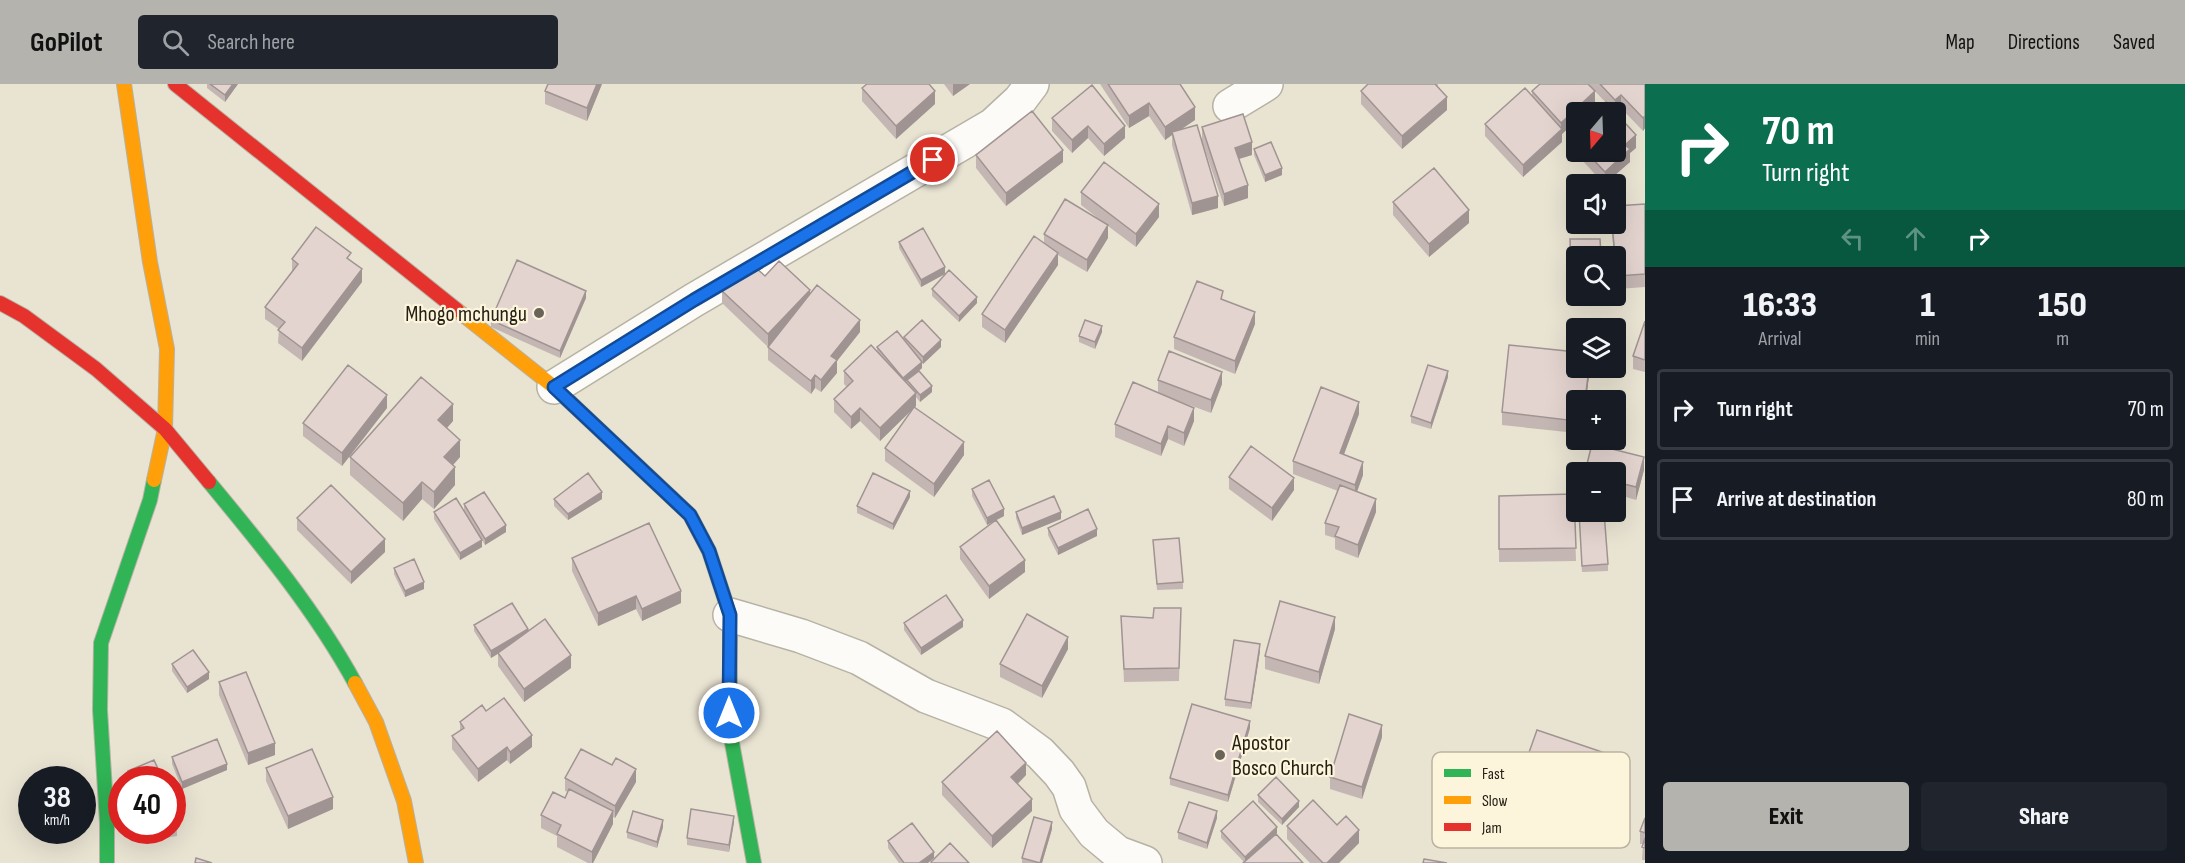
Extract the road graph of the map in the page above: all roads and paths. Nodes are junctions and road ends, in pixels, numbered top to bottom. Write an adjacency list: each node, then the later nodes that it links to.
1 (124, 84): 8 (street)
2 (175, 84): 7 (street)
3 (1032, 84): 7 (street)
4 (1266, 84): 5 (street)
5 (1230, 106)
6 (0, 303): 8 (street)
7 (554, 387): 9 (street)
8 (165, 429): 10 (street); 11 (street)
9 (730, 615): 12 (street); 13 (street)
10 (106, 863)
11 (416, 863)
12 (754, 863)
13 (1144, 863)

